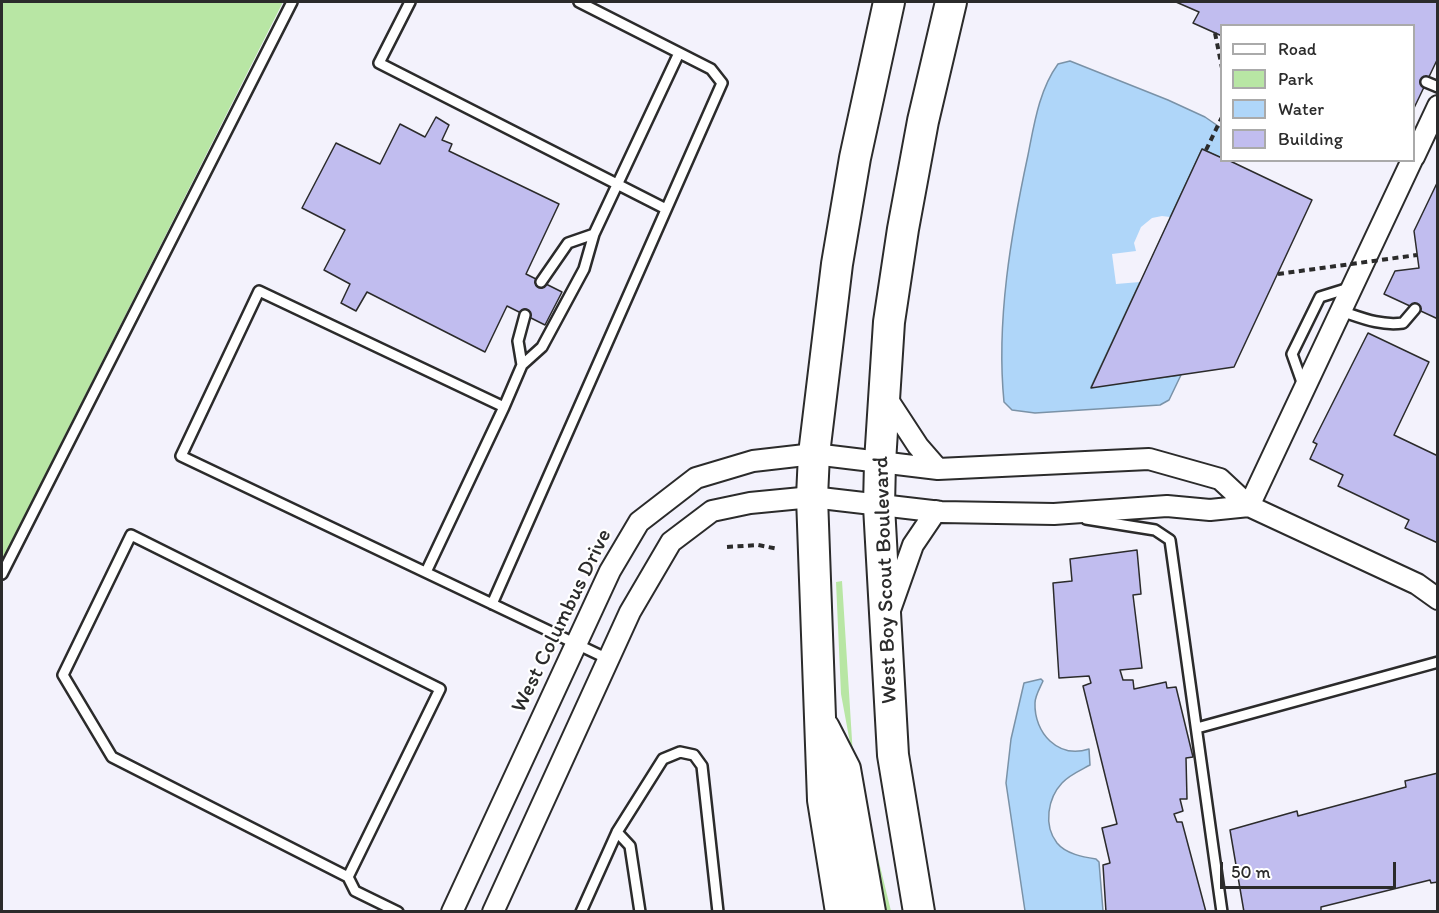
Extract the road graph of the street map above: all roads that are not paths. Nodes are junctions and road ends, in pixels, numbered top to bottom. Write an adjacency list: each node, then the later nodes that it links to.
1 (292, 2): 33 (lane)
2 (410, 2): 12 (lane)
3 (579, 2): 6 (lane)
4 (889, 2): 24 (main road)
5 (951, 2): 22 (main road, West Boy Scout Boulevard)
6 (679, 52): 12 (lane); 13 (lane)
7 (1426, 82): 8 (lane)
8 (1437, 87)
9 (1437, 106): 10 (street)
10 (1415, 150)
11 (1409, 162): 16 (street)
12 (617, 184): 13 (lane); 14 (lane)
13 (666, 209): 35 (lane)
14 (594, 234): 15 (lane); 20 (lane)
15 (541, 282)
16 (1352, 288): 18 (street); 21 (lane)
17 (1415, 309): 18 (lane)
18 (1341, 311): 21 (street)
19 (525, 315): 20 (lane)
20 (522, 365): 23 (lane)
21 (1304, 389): 29 (street)
22 (884, 394): 25 (main road, West Boy Scout Boulevard); 26 (street)
23 (504, 407): 32 (lane); 32 (lane)
24 (814, 454): 25 (street, West Columbus Drive); 27 (main road); 37 (street, West Columbus Drive)
25 (880, 462): 26 (street, West Columbus Drive); 28 (main road, West Boy Scout Boulevard)
26 (938, 469): 29 (street, West Columbus Drive)
27 (812, 497): 28 (street); 38 (street); 40 (main road)
28 (879, 506): 30 (street); 36 (main road, West Boy Scout Boulevard)
29 (1249, 506): 31 (street); 34 (street)
30 (936, 512): 31 (street); 36 (street)
31 (1054, 514): 41 (lane)
32 (426, 572): 35 (lane)
33 (2, 574)
34 (1437, 599)
35 (492, 604): 37 (lane)
36 (886, 624): 52 (main road, West Boy Scout Boulevard)
37 (576, 644): 38 (lane); 45 (street, West Columbus Drive)
38 (608, 659): 46 (street)
39 (1437, 662): 41 (lane)
40 (819, 720): 50 (main road); 51 (main road)
41 (1197, 728): 53 (lane)
42 (617, 832): 47 (lane); 48 (lane); 49 (lane)
43 (348, 877): 43 (lane); 44 (lane)
44 (398, 912)
45 (452, 912)
46 (493, 912)
47 (581, 912)
48 (640, 912)
49 (718, 912)
50 (841, 912)
51 (870, 912)
52 (919, 912)
53 (1222, 912)

